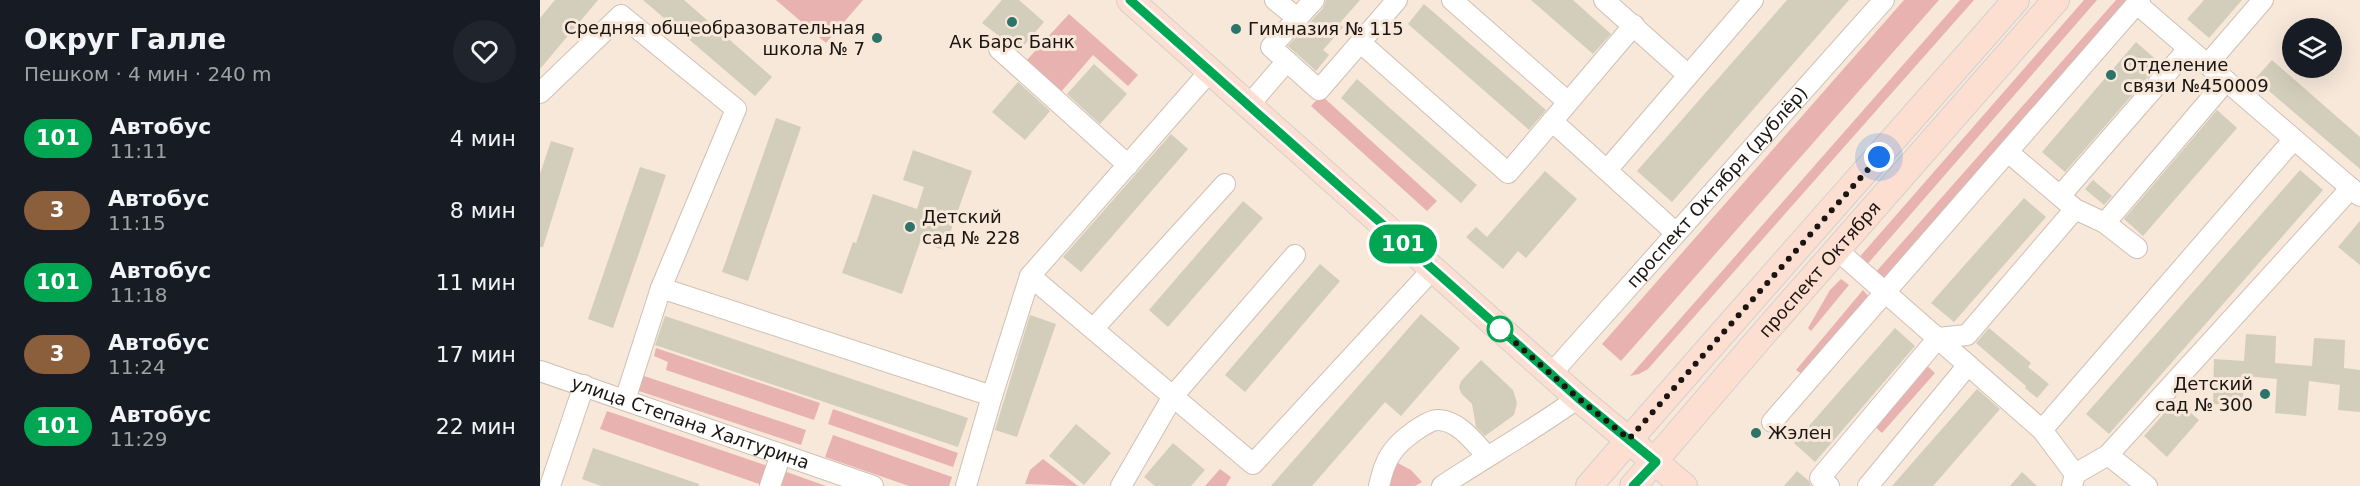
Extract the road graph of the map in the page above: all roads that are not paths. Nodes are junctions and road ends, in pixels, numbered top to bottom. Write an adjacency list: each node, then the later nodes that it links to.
1 (1130, 0): 21 (main road)
2 (1275, 0): 14 (street)
3 (1314, 0): 14 (street)
4 (1397, 0): 16 (street)
5 (1452, 0): 25 (street)
6 (1604, 0): 15 (street)
7 (1753, 0): 22 (street)
8 (1884, 0): 36 (street, проспект Октября (дублёр))
9 (2016, 0): 44 (main road, проспект Октября)
10 (2056, 0): 38 (main road, проспект Октября)
11 (2263, 0): 20 (street)
12 (2138, 2): 18 (street); 29 (street)
13 (621, 7): 24 (street); 42 (street)
14 (1297, 18): 19 (street)
15 (1634, 26): 22 (street); 25 (street)
16 (1361, 43): 19 (street); 27 (street)
17 (999, 49): 30 (street)
18 (2188, 49): 20 (street); 34 (street)
19 (1287, 62): 26 (street)
20 (2207, 65): 23 (street)
21 (1210, 71): 26 (main road); 30 (street)
22 (1688, 75): 31 (street)
23 (2226, 81): 28 (street); 35 (street)
24 (540, 93)
25 (1568, 102): 27 (street)
26 (1249, 105): 40 (main road)
27 (1552, 121): 31 (street)
28 (2294, 140): 33 (street); 57 (street)
29 (2008, 152): 34 (street); 43 (street)
30 (1128, 165): 41 (street)
31 (1606, 170): 36 (street)
32 (1225, 184): 45 (street)
33 (2355, 192): 60 (street)
34 (2068, 203): 35 (street); 47 (street)
35 (2105, 223): 37 (street)
36 (1676, 233): 50 (street, проспект Октября (дублёр))
37 (2137, 248)
38 (1837, 250): 43 (street); 46 (main road, проспект Октября)
39 (1295, 255): 53 (street)
40 (1432, 270): 50 (main road); 53 (street)
41 (1030, 276): 45 (street); 52 (street)
42 (661, 288): 52 (street); 55 (street)
43 (1885, 292): 47 (street); 56 (street)
44 (1742, 313): 46 (main road); 58 (main road, проспект Октября)
45 (1094, 328): 53 (street)
46 (1764, 333): 62 (main road, проспект Октября)
47 (1938, 338): 48 (street); 74 (street)
48 (1968, 365): 57 (street); 75 (street)
49 (540, 371): 51 (street, улица Степана Халтурина)
50 (1551, 374): 54 (main road)
51 (584, 385): 55 (street, улица Степана Халтурина); 64 (street)
52 (992, 396): 67 (street)
53 (1173, 396): 68 (street)
54 (1578, 398): 58 (main road); 61 (street)
55 (625, 399): 59 (street, улица Степана Халтурина)
56 (1773, 422)
57 (2042, 430): 63 (street)
58 (1629, 439): 62 (main road); 71 (main road, проспект Октября)
59 (781, 454): 65 (street); 66 (street, улица Степана Халтурина)
60 (2108, 455): 63 (street); 76 (street)
61 (1487, 456): 69 (street); 70 (street)
62 (1656, 462): 72 (main road, проспект Октября); 73 (main road)
63 (2073, 480)
64 (550, 486)
65 (770, 486)
66 (873, 486)
67 (966, 486)
68 (1121, 486)
69 (1380, 486)
70 (1442, 486)
71 (1589, 486)
72 (1633, 486)
73 (1684, 486)
74 (1829, 486)
75 (1868, 486)
76 (2147, 486)

